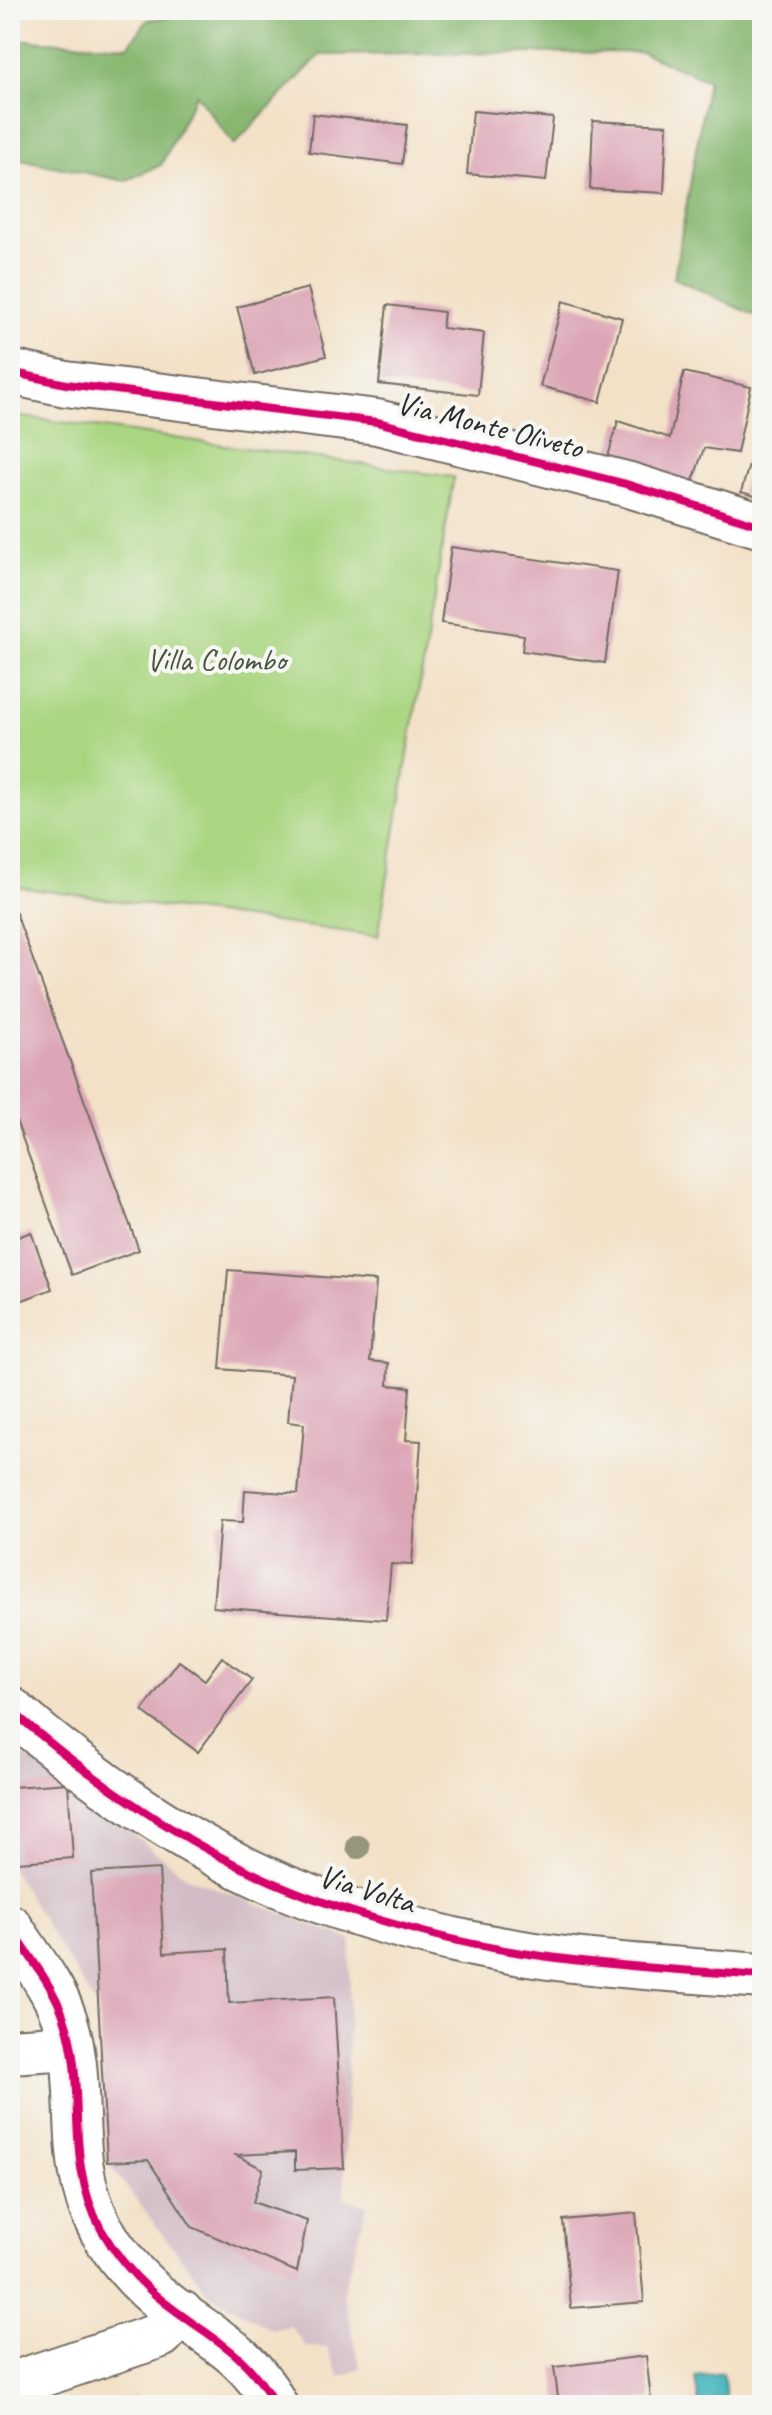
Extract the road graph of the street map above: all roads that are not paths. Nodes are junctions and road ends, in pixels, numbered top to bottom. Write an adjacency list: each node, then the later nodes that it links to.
1 (10, 372): 2 (street, Via Monte Oliveto)
2 (762, 526)
3 (10, 1709): 5 (street, Via Volta)
4 (10, 1927): 6 (street)
5 (762, 1976)
6 (71, 2047): 7 (street); 8 (street)
7 (10, 2051)
8 (181, 2313): 9 (street); 10 (street)
9 (10, 2385)
10 (275, 2405)

